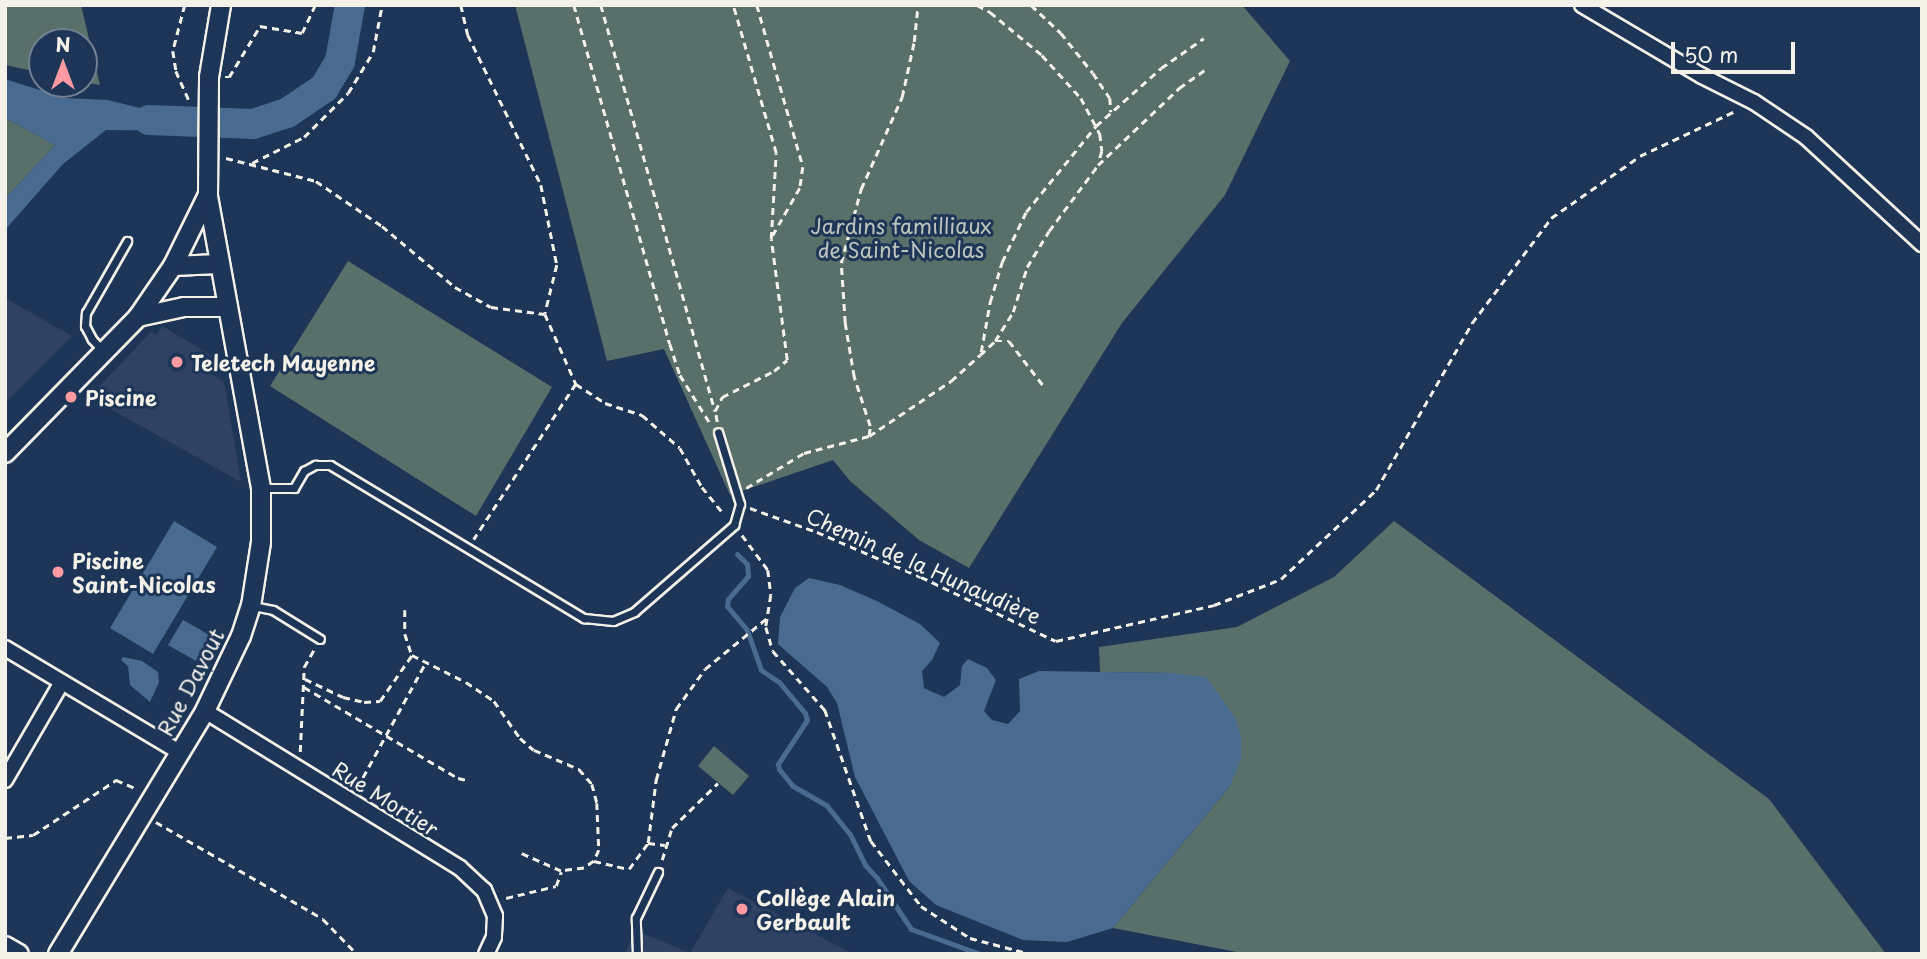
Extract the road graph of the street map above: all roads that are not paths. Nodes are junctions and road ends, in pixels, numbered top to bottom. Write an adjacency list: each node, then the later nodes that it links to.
1 (220, 5): 3 (street, Rue Davout)
2 (1582, 5): 5 (street)
3 (208, 195): 6 (street, Rue Davout); 7 (street)
4 (127, 241): 10 (lane)
5 (1922, 244)
6 (219, 264): 7 (street); 8 (street, Rue Davout)
7 (173, 266): 9 (street)
8 (228, 307): 9 (street); 13 (street, Rue Davout)
9 (138, 317): 10 (street)
10 (105, 353): 12 (street)
11 (718, 432): 13 (lane)
12 (5, 453)
13 (261, 488): 14 (street, Rue Davout)
14 (251, 606): 15 (lane); 18 (street, Rue Davout)
15 (320, 639)
16 (5, 648): 17 (street)
17 (62, 682): 19 (street); 20 (street)
18 (205, 711): 19 (street, Rue Davout); 25 (street, Rue Mortier)
19 (178, 751): 24 (street, Rue Davout)
20 (5, 780)
21 (658, 872): 26 (lane)
22 (5, 946): 23 (street)
23 (19, 954)
24 (58, 954)
25 (486, 954)
26 (637, 954)

